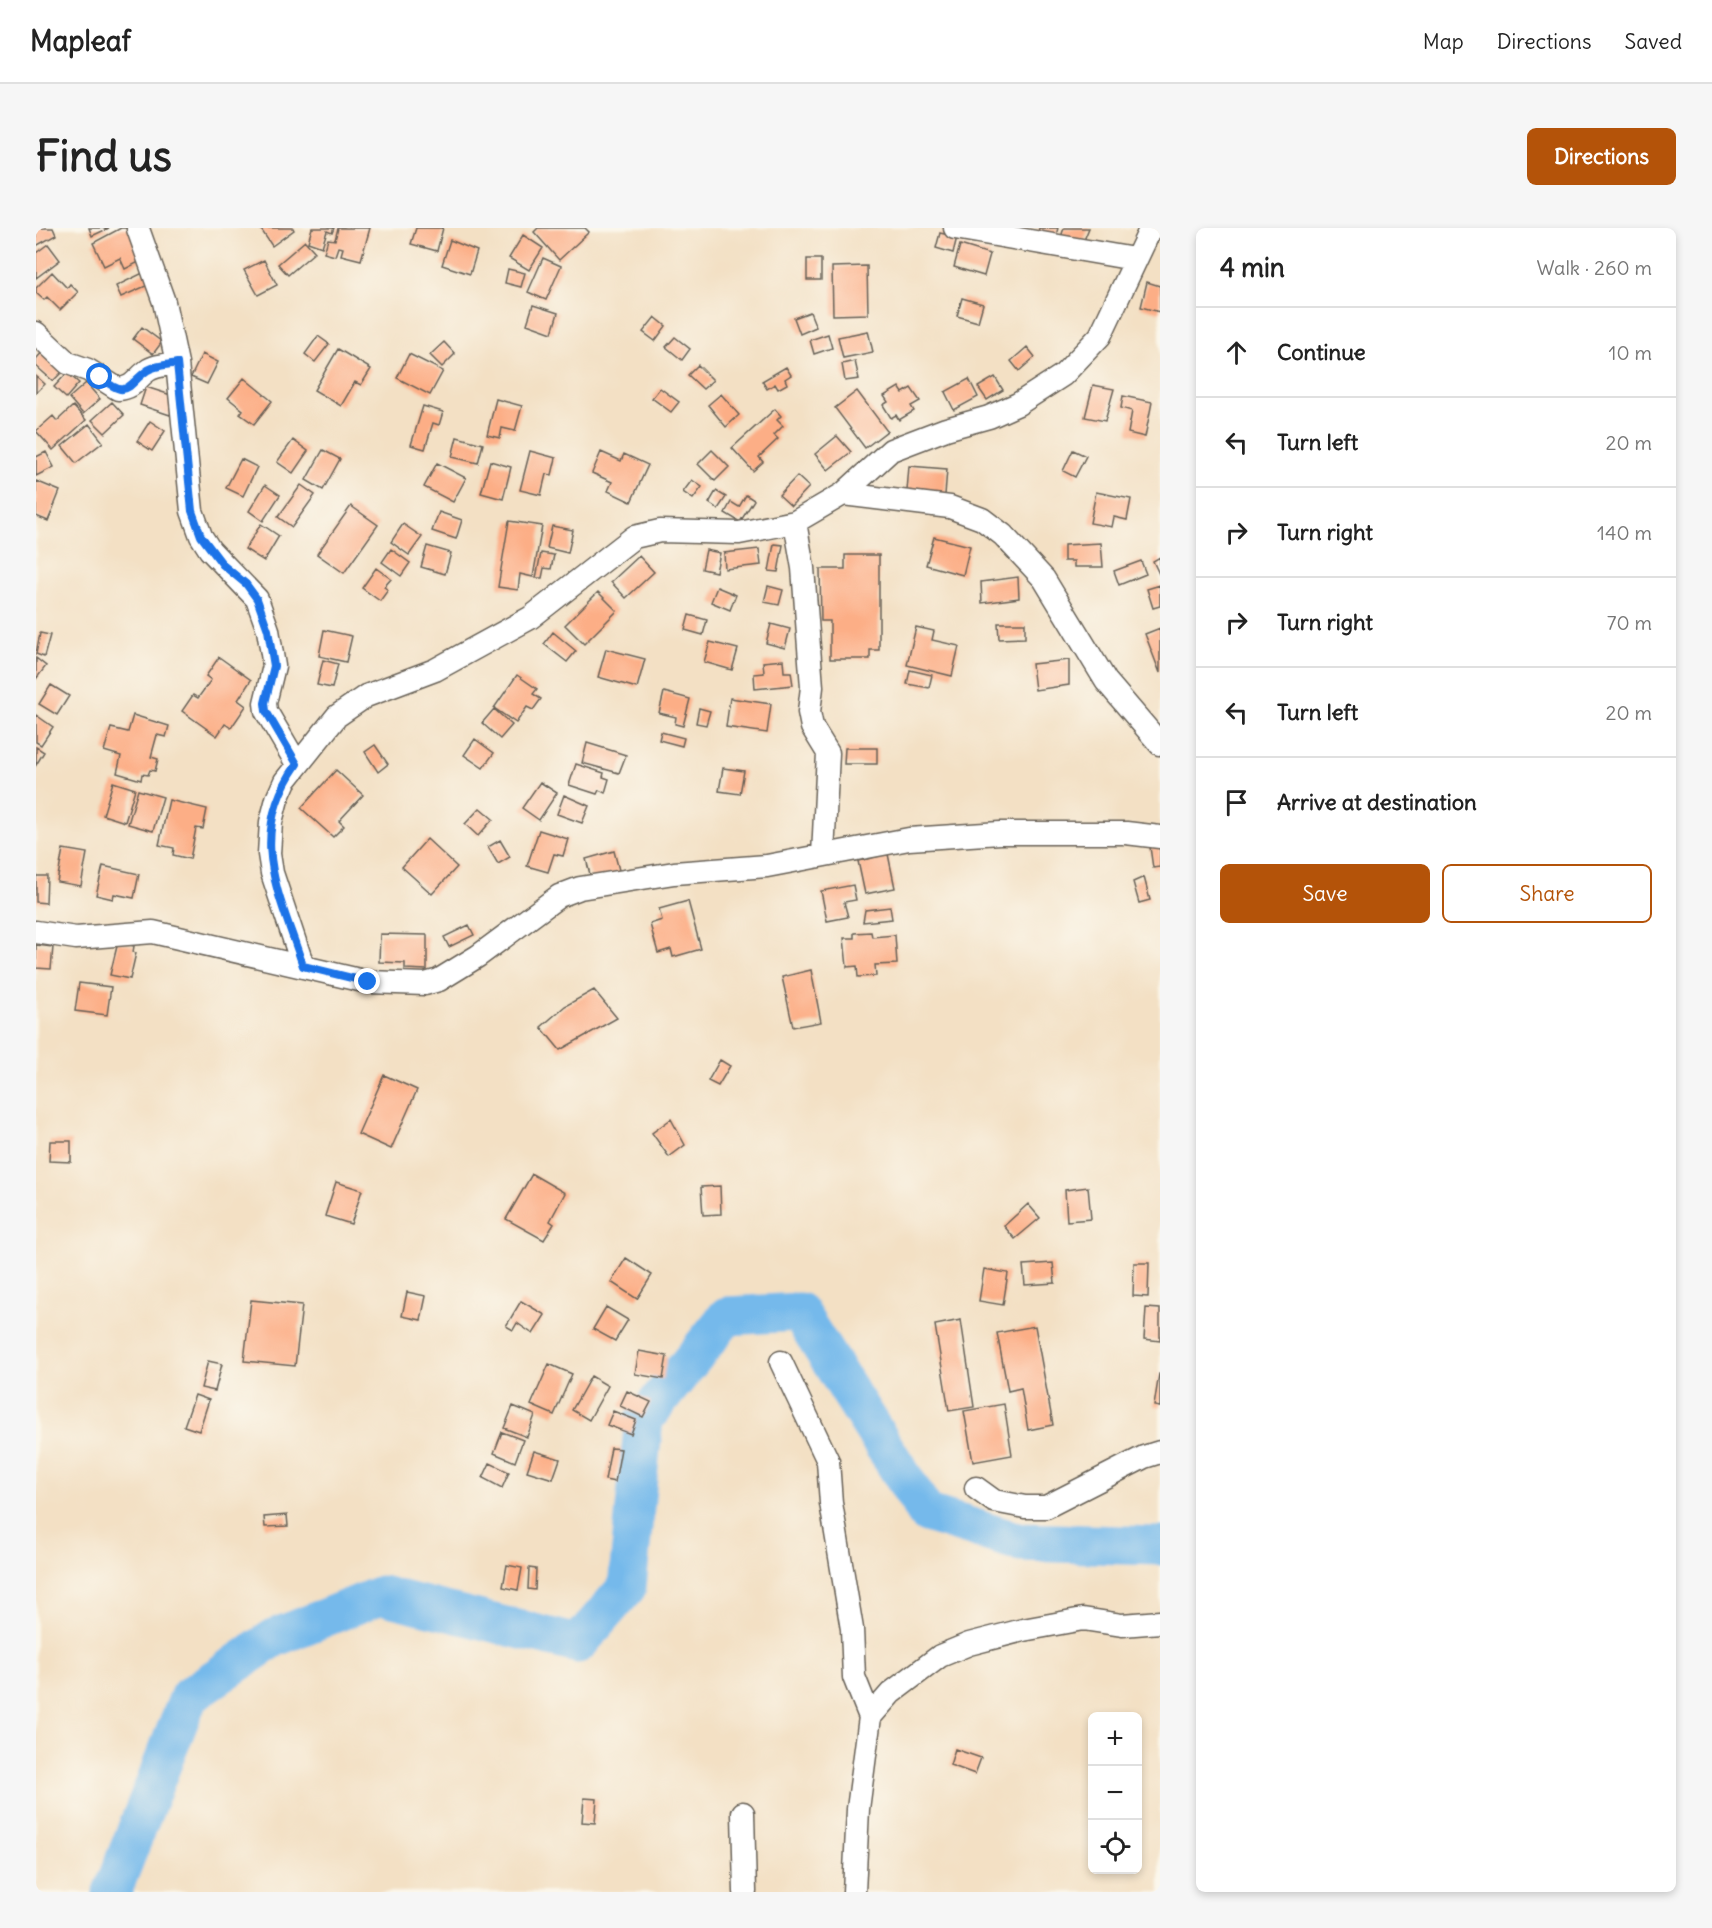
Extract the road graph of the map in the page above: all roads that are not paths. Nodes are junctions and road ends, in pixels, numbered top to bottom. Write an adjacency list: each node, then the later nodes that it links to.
1 (955, 228): 4 (street)
2 (1150, 228): 4 (street)
3 (138, 229): 6 (street)
4 (1134, 259): 7 (street)
5 (36, 333): 6 (street)
6 (177, 363): 10 (street)
7 (843, 494): 8 (street); 9 (street)
8 (795, 522): 10 (street); 12 (street)
9 (1160, 744)
10 (297, 764): 14 (street)
11 (1160, 837): 12 (street)
12 (823, 855): 14 (street)
13 (36, 932): 14 (street)
14 (303, 966)
15 (781, 1362): 19 (street)
16 (1160, 1452): 17 (street)
17 (976, 1488)
18 (1160, 1622): 19 (street)
19 (870, 1718): 22 (street)
20 (743, 1813): 21 (street)
21 (745, 1892)
22 (854, 1892)

